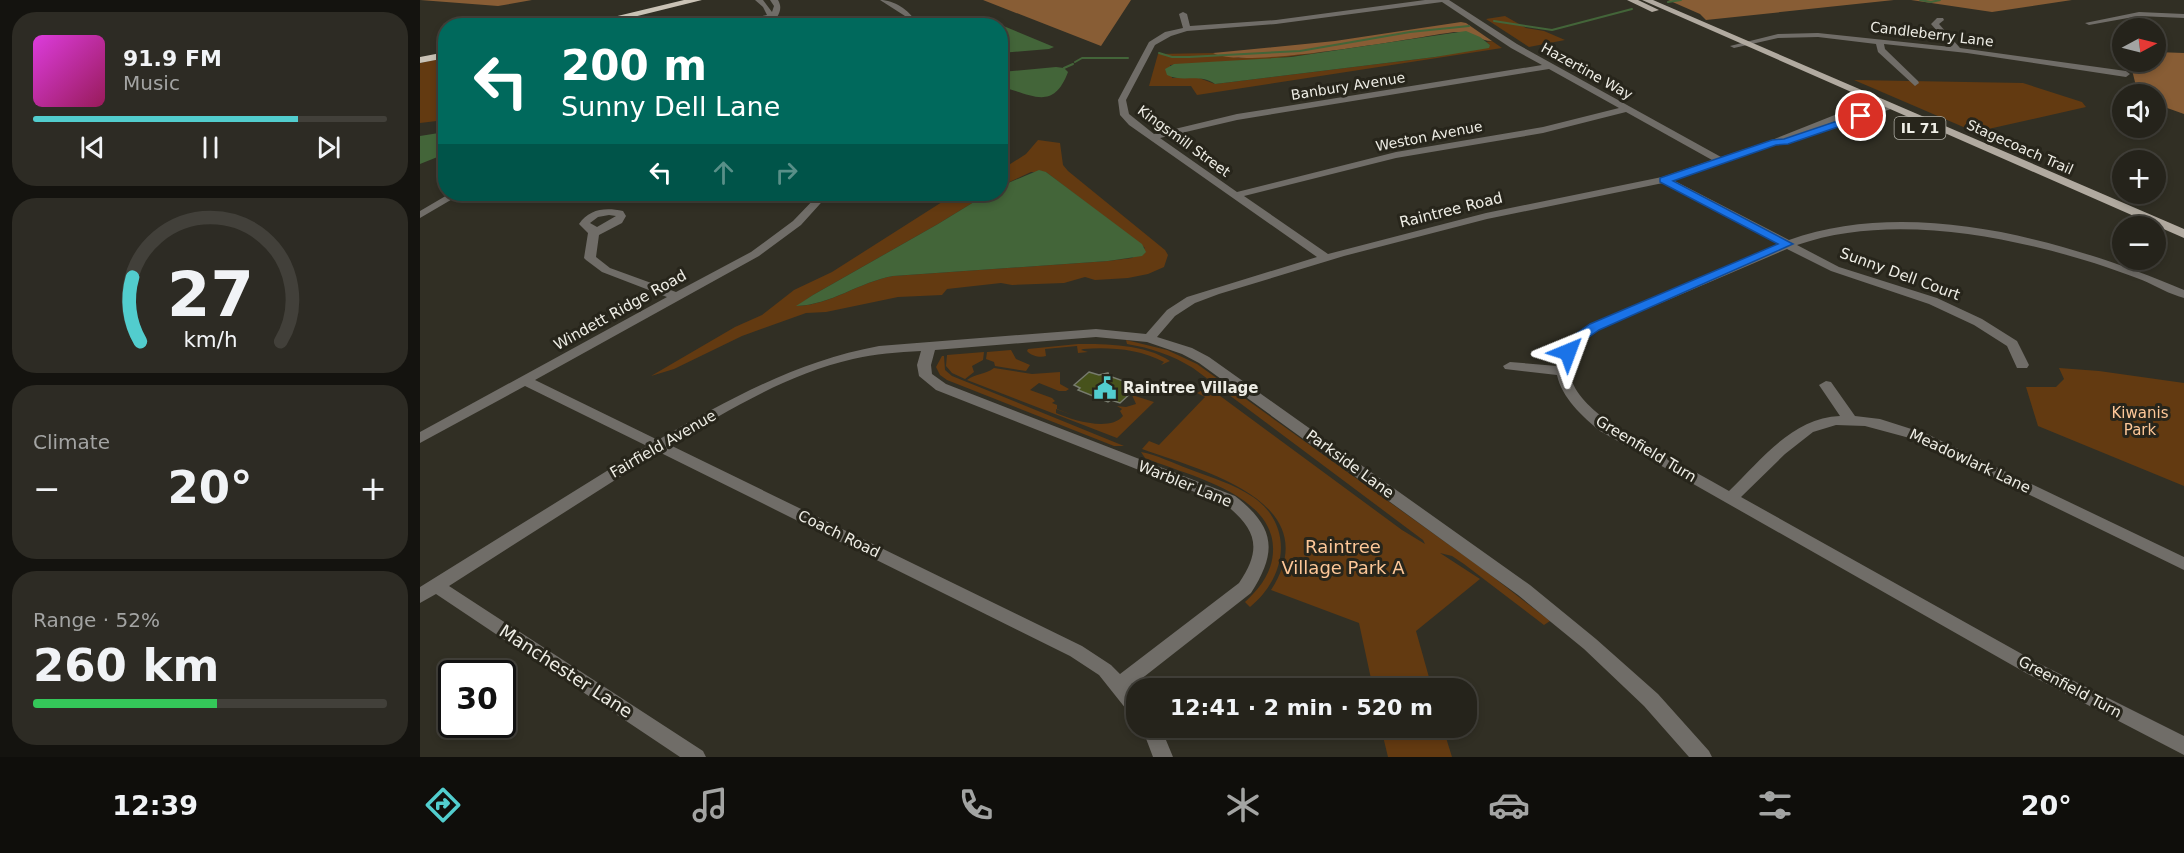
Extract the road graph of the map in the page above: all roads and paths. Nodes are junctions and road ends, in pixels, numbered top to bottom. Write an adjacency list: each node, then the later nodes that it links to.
1 (697, 0): 13 (highway)
2 (759, 0): 12 (street)
3 (774, 0): 12 (street)
4 (884, 0): 15 (street)
5 (1352, 0): 9 (street)
6 (1442, 0): 9 (street, Kingsmill Street); 24 (street, Hazertine Way)
7 (1631, 0): 20 (main road, Stagecoach Trail / IL 71)
8 (1646, 0): 20 (main road, Stagecoach Trail / IL 71)
9 (1365, 10): 18 (street, Kingsmill Street)
10 (1183, 14): 18 (street)
11 (2184, 16): 17 (street)
12 (771, 17): 14 (street)
13 (617, 18)
14 (765, 18)
15 (911, 18)
16 (1940, 20): 21 (street)
17 (2089, 23)
18 (1187, 29): 30 (street, Kingsmill Street)
19 (1879, 41): 20 (street, Candleberry Lane); 21 (street, Candleberry Lane); 26 (street)
20 (1739, 44): 27 (main road, Stagecoach Trail / IL 71); 28 (main road, Stagecoach Trail / IL 71)
21 (1958, 50): 25 (street, Candleberry Lane)
22 (438, 57): 23 (highway)
23 (420, 60)
24 (1549, 66): 29 (street, Hazertine Way); 30 (street, Banbury Avenue)
25 (2126, 74)
26 (1916, 83)
27 (1866, 104): 28 (main road, Stagecoach Trail / IL 71); 31 (street, Raintree Road)
28 (1883, 106): 31 (street, Raintree Road); 38 (main road, Stagecoach Trail / IL 71); 40 (main road, Stagecoach Trail / IL 71)
29 (1627, 109): 32 (street, Hazertine Way); 34 (street, Weston Avenue)
30 (1153, 137): 34 (street, Kingsmill Street)
31 (1775, 142): 32 (street, Raintree Road)
32 (1721, 161): 33 (street, Raintree Road)
33 (1664, 180): 42 (street, Sunny Dell Court); 44 (street, Raintree Road)
34 (1236, 195): 44 (street, Kingsmill Street)
35 (444, 201): 37 (street)
36 (818, 201): 46 (street, Windett Ridge Road)
37 (420, 215)
38 (2121, 216)
39 (594, 232): 46 (street)
40 (2184, 234)
41 (2166, 237): 43 (main road)
42 (1787, 244): 45 (street); 49 (street, Sunny Dell Court); 51 (street)
43 (2184, 245)
44 (1326, 258): 47 (street, Raintree Road)
45 (2184, 294)
46 (678, 297): 52 (street, Windett Ridge Road)
47 (1149, 338): 48 (street, Parkside Lane); 67 (street, Parkside Lane)
48 (929, 346): 56 (street, Fairfield Avenue); 61 (street, Warbler Lane)
49 (2022, 365)
50 (1510, 366): 51 (street)
51 (1562, 371): 57 (street, Greenfield Turn)
52 (526, 381): 55 (street, Windett Ridge Road); 56 (street, Coach Road)
53 (1826, 385): 54 (street)
54 (1851, 421): 57 (street, Meadowlark Lane); 58 (street, Meadowlark Lane)
55 (420, 438)
56 (658, 445): 59 (street, Fairfield Avenue); 61 (street, Coach Road)
57 (1732, 497): 64 (street, Greenfield Turn)
58 (2184, 564)
59 (436, 586): 60 (street, Fairfield Avenue); 65 (street, Manchester Lane)
60 (420, 596)
61 (1120, 685): 62 (street, Coach Road)
62 (1126, 693)
63 (1156, 738): 66 (street)
64 (2184, 746)
65 (696, 757)
66 (1163, 757)
67 (1702, 757)

